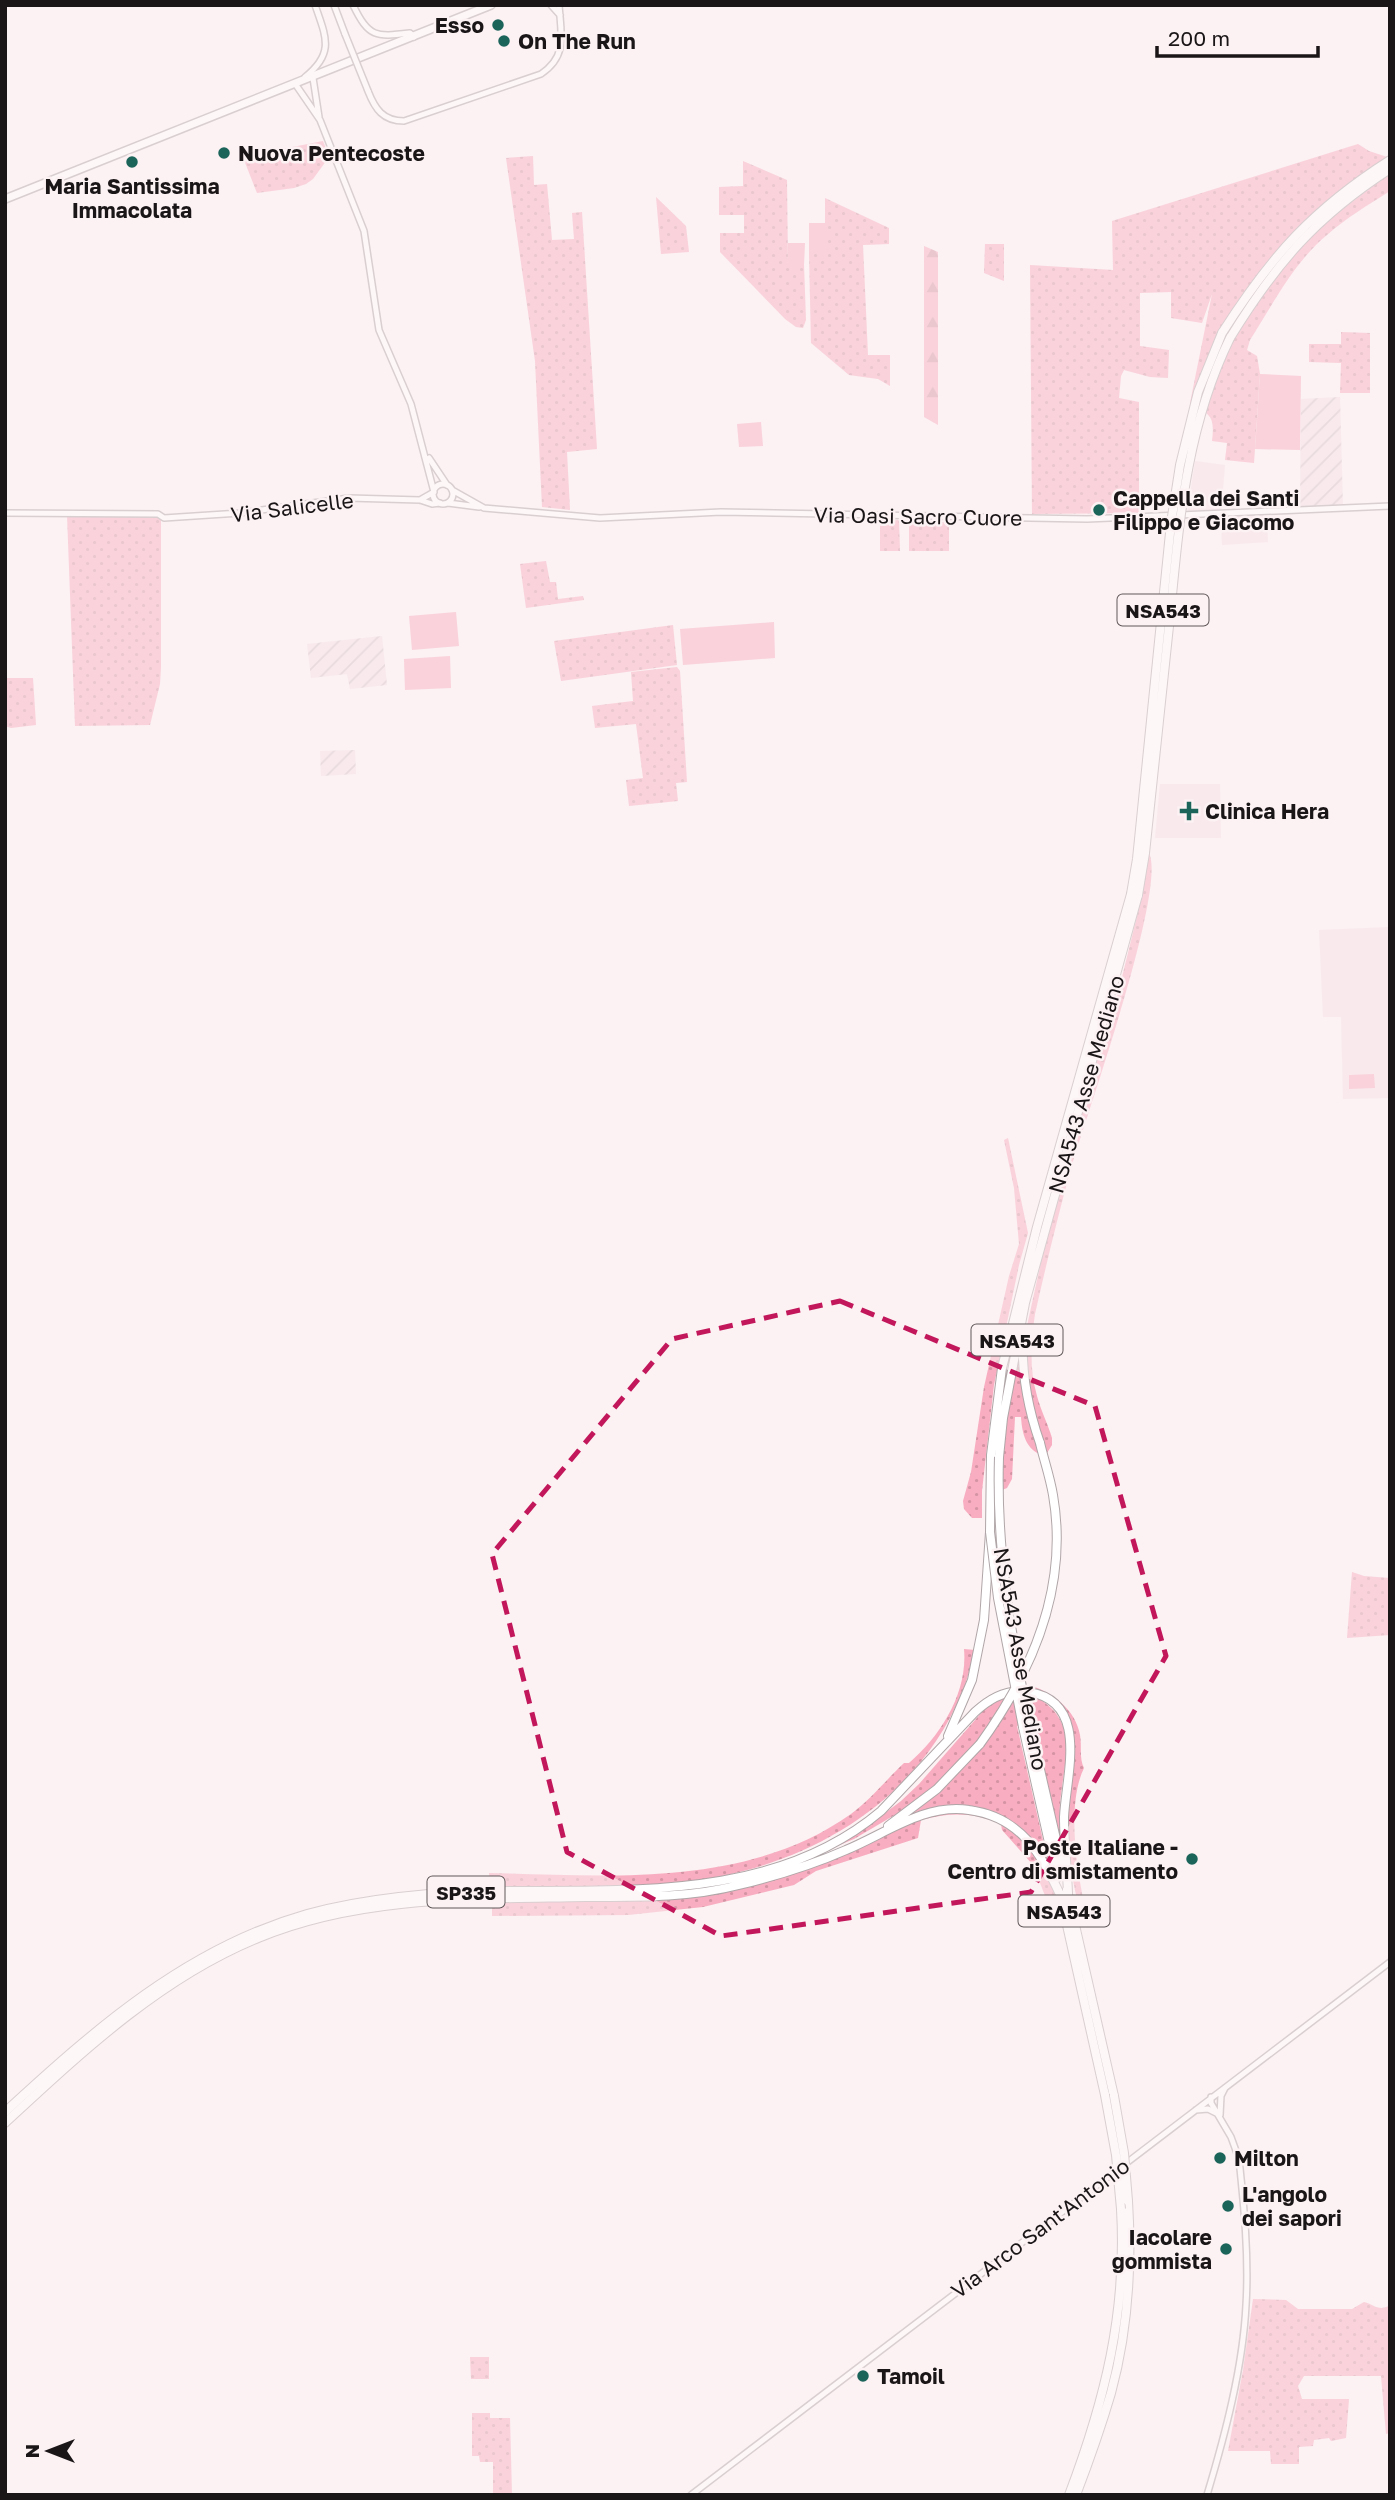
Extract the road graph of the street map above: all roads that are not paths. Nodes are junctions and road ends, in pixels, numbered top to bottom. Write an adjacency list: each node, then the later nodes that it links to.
1 (315, 5): 10 (street)
2 (334, 5): 7 (street, bridge)
3 (353, 5): 8 (street)
4 (491, 5): 8 (main road)
5 (551, 5): 7 (street)
6 (561, 5): 7 (street)
7 (560, 15)
8 (414, 37): 9 (main road)
9 (313, 78): 10 (main road); 11 (street, Via Oasi Sacro Cuore)
10 (296, 85): 11 (street, Via Oasi Sacro Cuore); 14 (main road)
11 (320, 120): 16 (street, Via Oasi Sacro Cuore)
12 (1390, 160): 15 (highway)
13 (1390, 169): 15 (highway)
14 (5, 199)
15 (1226, 335): 24 (highway, bridge)
16 (424, 449): 17 (street, Via Oasi Sacro Cuore); 18 (street, Via Oasi Sacro Cuore)
17 (451, 488): 18 (street); 20 (street); 22 (street, Via Oasi Sacro Cuore)
18 (434, 492): 19 (street); 20 (street)
19 (420, 499): 20 (street, Via Salicelle); 23 (street, Via Salicelle)
20 (444, 503): 22 (street, Via Salicelle)
21 (1390, 506): 22 (street, Via Oasi Sacro Cuore)
22 (484, 508)
23 (5, 513)
24 (1134, 895): 25 (highway, NSA543 Asse Mediano / NSA543); 26 (highway, NSA543 Asse Mediano / NSA543)
25 (1025, 1303): 26 (highway, NSA543 Asse Mediano / NSA543); 30 (highway, NSA543, bridge)
26 (995, 1456): 27 (highway, NSA543 Asse Mediano / NSA543); 28 (highway, NSA543 Asse Mediano / NSA543, bridge)
27 (990, 1532): 28 (highway, NSA543 Asse Mediano / NSA543, bridge); 29 (highway, NSA543, bridge)
28 (1026, 1727): 31 (highway, NSA543 Asse Mediano / NSA543)
29 (945, 1742): 31 (highway, NSA543); 37 (highway, SP335)
30 (903, 1819): 31 (highway, NSA543); 39 (highway, SP335)
31 (1065, 1896): 34 (highway, NSA543 Asse Mediano / NSA543)
32 (1390, 1962): 33 (street, Via Arco Sant'Antonio)
33 (1225, 2087): 35 (street, Via Arco Sant'Antonio); 38 (street)
34 (1110, 2096): 41 (highway, bridge); 42 (highway, bridge)
35 (1212, 2097): 36 (street, Via Arco Sant'Antonio); 38 (street)
36 (1196, 2110): 38 (street); 40 (street, Via Arco Sant'Antonio)
37 (5, 2112)
38 (1220, 2116): 43 (street)
39 (5, 2123)
40 (691, 2495)
41 (1069, 2495)
42 (1076, 2495)
43 (1207, 2495)

